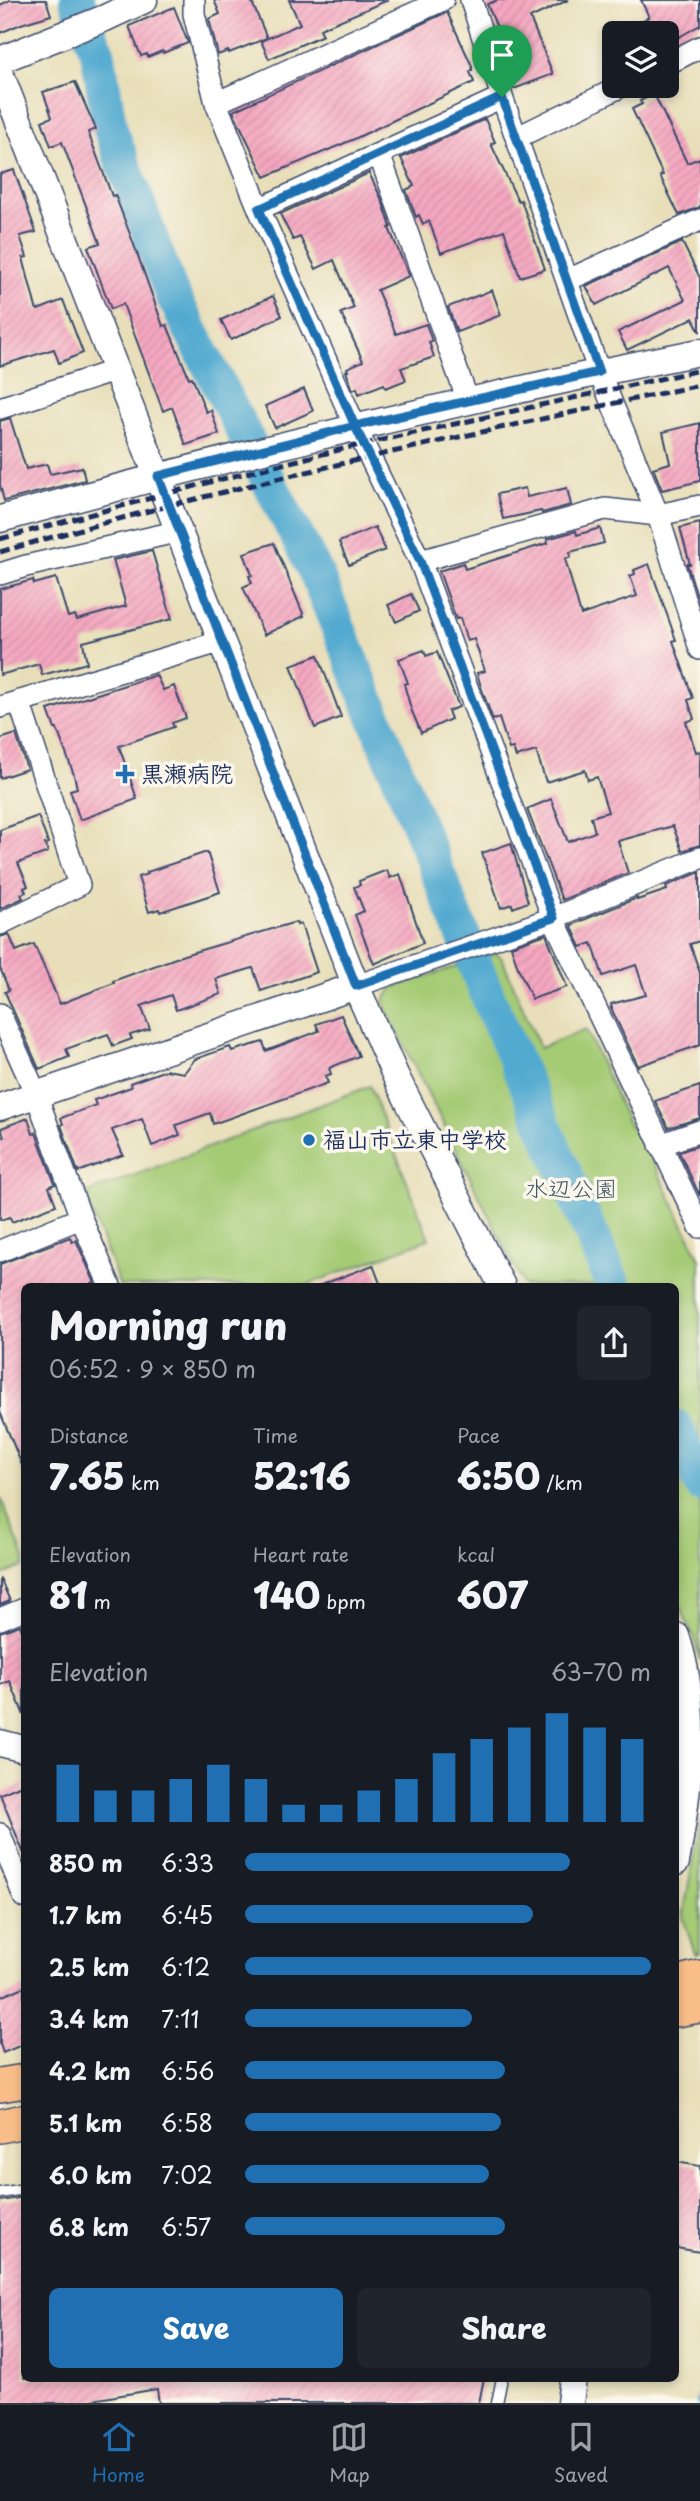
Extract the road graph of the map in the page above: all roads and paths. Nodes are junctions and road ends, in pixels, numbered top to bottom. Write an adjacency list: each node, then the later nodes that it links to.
1 (144, 0): 5 (street)
2 (194, 0): 12 (street)
3 (443, 0): 12 (street)
4 (471, 0): 11 (street)
5 (101, 13): 8 (street)
6 (700, 47): 7 (street)
7 (679, 58)
8 (0, 60)
9 (0, 73): 19 (street)
10 (602, 96): 13 (street)
11 (502, 97): 13 (street); 14 (street)
12 (216, 103): 15 (street)
13 (517, 137): 17 (street)
14 (379, 153): 15 (street); 21 (street)
15 (259, 209): 23 (street)
16 (700, 220): 17 (street)
17 (568, 280): 20 (street)
18 (700, 352): 20 (street)
19 (117, 370): 22 (street); 24 (street)
20 (599, 372): 21 (street); 26 (street)
21 (468, 401): 23 (street)
22 (0, 408)
23 (355, 426): 24 (street); 29 (street)
24 (158, 476): 27 (street); 28 (street)
25 (700, 506): 26 (street)
26 (658, 516): 29 (street); 32 (street)
27 (0, 519)
28 (180, 531): 30 (street); 31 (street)
29 (420, 561): 35 (street)
30 (0, 574)
31 (223, 641): 33 (street); 37 (street)
32 (700, 649)
33 (9, 704): 36 (street)
34 (700, 858): 35 (street)
35 (554, 918): 37 (street); 42 (street)
36 (0, 924)
37 (356, 986): 39 (street); 47 (street)
38 (0, 1014): 39 (street)
39 (36, 1094): 40 (street); 43 (street)
40 (0, 1107)
41 (700, 1131): 42 (street)
42 (660, 1145): 44 (street)
43 (81, 1218): 45 (street); 46 (street)
44 (700, 1227)
45 (0, 1251)
46 (109, 1283)
47 (500, 1283)
48 (21, 1610): 49 (street)
49 (0, 1619)
50 (679, 1642): 53 (street)
51 (0, 1743): 52 (street)
52 (21, 1748)
53 (682, 1793): 54 (street)
54 (679, 1828)
55 (0, 1834): 56 (street)
56 (21, 1889)
57 (700, 1977): 58 (highway)
58 (679, 1982)
59 (700, 2006): 60 (highway)
60 (679, 2010)
61 (21, 2082): 62 (highway)
62 (0, 2085)
63 (21, 2122): 64 (highway)
64 (0, 2126)
65 (21, 2190): 66 (lane)
66 (0, 2193)
67 (501, 2382): 69 (lane)
68 (573, 2382): 70 (street)
69 (497, 2403)
70 (570, 2403)

